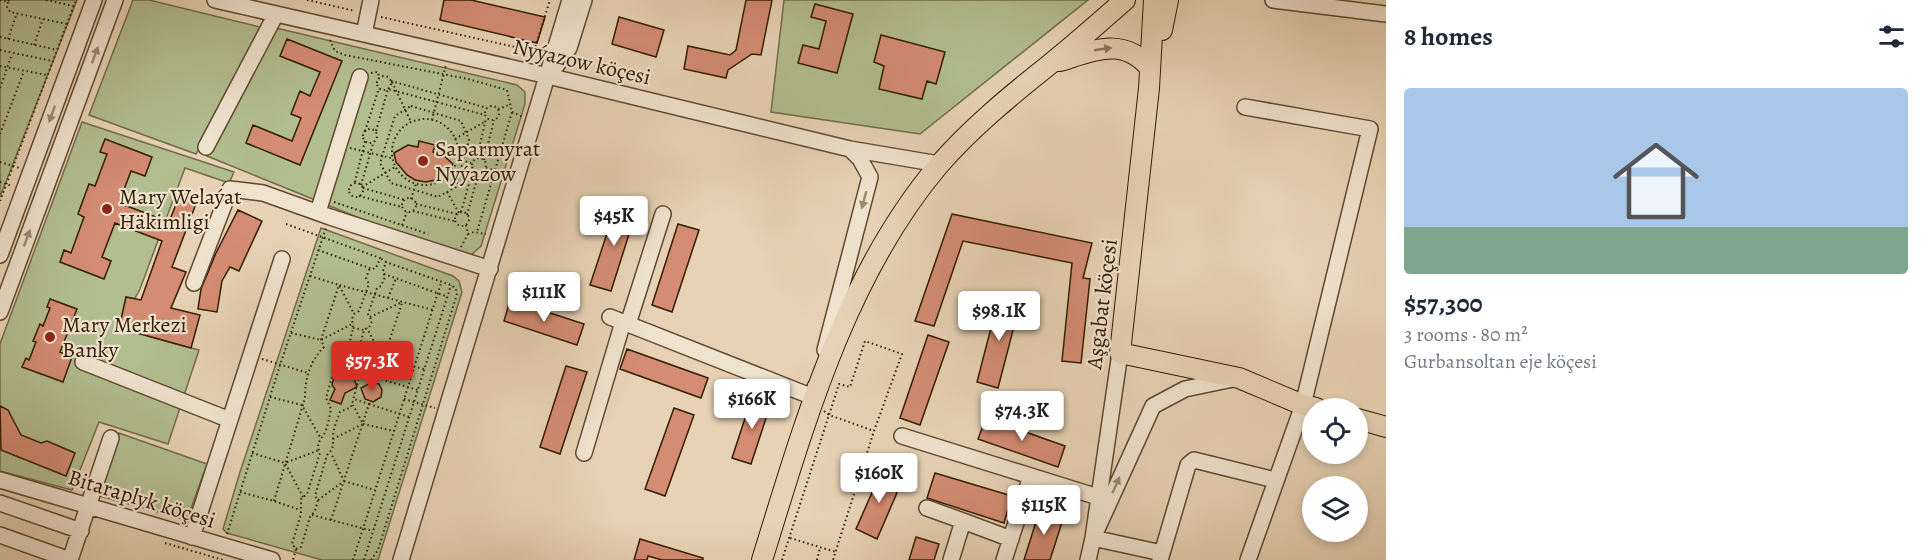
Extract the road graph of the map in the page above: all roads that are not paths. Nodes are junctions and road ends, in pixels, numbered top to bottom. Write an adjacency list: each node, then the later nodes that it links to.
1 (94, 0): 27 (street, one-way to 27)
2 (115, 0): 31 (street, one-way to 2)
3 (215, 0): 12 (street, Nyýazow köçesi)
4 (570, 0): 19 (street)
5 (584, 0): 19 (street)
6 (1125, 0): 14 (main road)
7 (1143, 0): 14 (main road)
8 (1154, 0): 17 (main road, Aşgabat köçesi)
9 (1168, 0): 20 (main road, Aşgabat köçesi)
10 (1273, 0): 13 (street)
11 (369, 7): 15 (street)
12 (276, 14): 15 (street, Nyýazow köçesi); 22 (street)
13 (1386, 14)
14 (1087, 32): 16 (main road)
15 (364, 34): 19 (street, Nyýazow köçesi)
16 (1051, 64): 17 (main road, one-way to 17); 24 (main road)
17 (1150, 68): 20 (main road, Aşgabat köçesi)
18 (360, 76): 25 (street)
19 (548, 76): 23 (street, Nyýazow köçesi); 29 (street)
20 (1149, 88): 33 (main road, Aşgabat köçesi)
21 (1245, 107): 37 (street)
22 (206, 147)
23 (850, 149): 24 (street, Nyýazow köçesi); 36 (street, one-way to 36)
24 (939, 164): 36 (main road)
25 (324, 209): 29 (street); 30 (street)
26 (663, 214): 32 (street)
27 (0, 255)
28 (282, 259): 39 (street)
29 (490, 269): 63 (street)
30 (194, 284)
31 (0, 312)
32 (620, 321): 36 (street); 45 (street)
33 (1120, 353): 35 (main road); 49 (street, Aşgabat köçesi)
34 (83, 362): 39 (street)
35 (1239, 378): 38 (main road); 57 (street, one-way to 35)
36 (813, 397): 64 (main road)
37 (1311, 398)
38 (1302, 403)
39 (230, 420): 56 (street)
40 (1302, 421): 48 (street)
41 (1368, 422): 42 (main road)
42 (1386, 427)
43 (902, 436): 46 (street)
44 (111, 438): 51 (street)
45 (584, 453)
46 (1031, 476): 49 (street); 58 (street)
47 (0, 480): 51 (street, Bitaraplyk köçesi)
48 (1275, 480): 60 (street); 68 (street)
49 (1098, 497): 57 (street, Aşgabat köçesi)
50 (0, 503): 54 (street)
51 (88, 505): 54 (street); 56 (street, Bitaraplyk köçesi)
52 (927, 508): 53 (street)
53 (963, 521): 58 (street); 65 (street)
54 (81, 531): 61 (street)
55 (0, 535): 61 (street)
56 (192, 537): 59 (street, Bitaraplyk köçesi)
57 (1093, 538): 60 (street); 67 (street, Aşgabat köçesi)
58 (1011, 539): 66 (street)
59 (236, 555): 62 (street, Bitaraplyk köçesi)
60 (1161, 556)
61 (70, 560)
62 (272, 560)
63 (401, 560)
64 (762, 560)
65 (951, 560)
66 (1004, 560)
67 (1088, 560)
68 (1248, 560)

